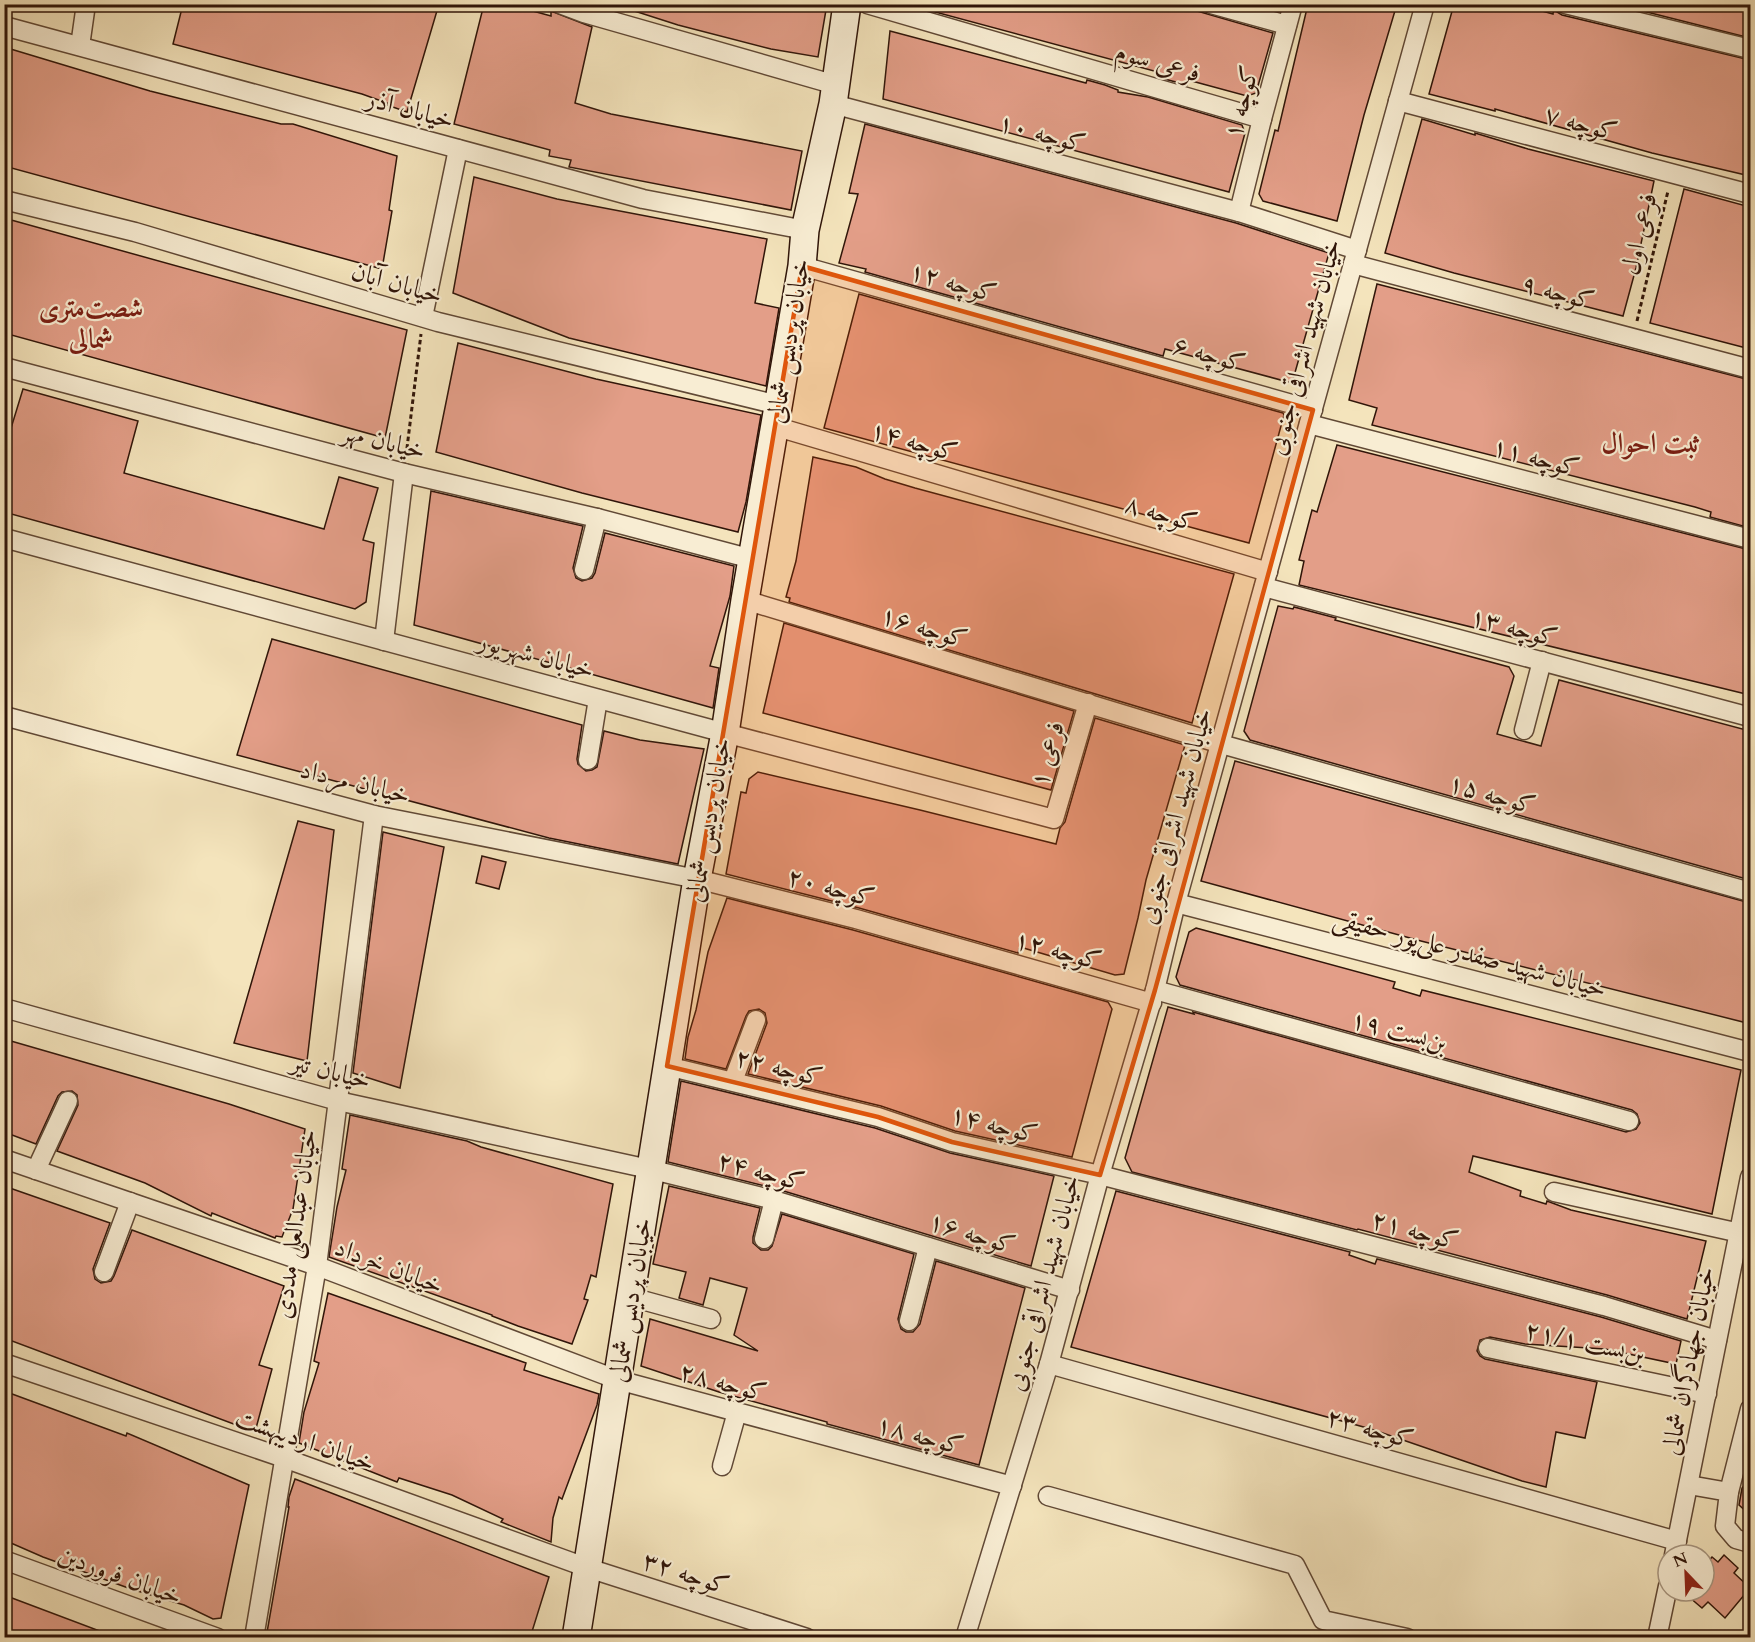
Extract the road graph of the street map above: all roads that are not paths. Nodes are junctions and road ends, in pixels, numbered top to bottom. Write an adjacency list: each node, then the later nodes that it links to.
1 (86, 4): 11 (street)
2 (561, 4): 13 (street, کوچه ۱۰)
3 (847, 4): 13 (street, خیابان پردیس شمالی)
4 (867, 4): 15 (street, فرعی سوم)
5 (1211, 4): 10 (street)
6 (1293, 4): 10 (street, کوچه ۱)
7 (1425, 4): 14 (street, خیابان شهید اشراقی جنوبی)
8 (1566, 4): 12 (street)
9 (4, 26): 11 (street, خیابان آذر)
10 (1287, 26): 15 (street, کوچه ۱)
11 (80, 46): 16 (street, خیابان آذر)
12 (1750, 49)
13 (834, 94): 19 (street, کوچه ۱۰); 20 (street, خیابان پردیس شمالی)
14 (1398, 101): 17 (street, کوچه ۷); 21 (street, خیابان شهید اشراقی جنوبی)
15 (1262, 119): 19 (street, کوچه ۱)
16 (458, 149): 20 (street, خیابان آذر); 23 (street)
17 (1750, 194)
18 (4, 200): 23 (street, خیابان آبان)
19 (1239, 212): 21 (street, کوچه ۱۰)
20 (805, 230): 22 (street, خیابان پردیس شمالی)
21 (1355, 257): 26 (street, کوچه ۹); 28 (street, خیابان شهید اشراقی جنوبی)
22 (802, 266): 24 (street, کوچه ۱۲); 27 (street, خیابان پردیس شمالی)
23 (423, 318): 27 (street, خیابان آبان)
24 (1090, 347): 28 (street, کوچه ۶)
25 (4, 367): 29 (street, خیابان مهر)
26 (1750, 369)
27 (776, 416): 30 (street, کوچه ۱۴); 34 (street, خیابان پردیس شمالی)
28 (1311, 417): 33 (street, کوچه ۱۱); 36 (street, خیابان شهید اشراقی جنوبی)
29 (404, 472): 31 (street, خیابان مهر); 38 (street)
30 (1039, 504): 36 (street, کوچه ۸)
31 (597, 518): 34 (street, خیابان مهر); 35 (street)
32 (4, 538): 38 (street, خیابان شهریور)
33 (1750, 539)
34 (752, 559): 37 (street, خیابان پردیس شمالی)
35 (584, 570)
36 (1266, 579): 39 (street, کوچه ۱۳); 46 (street, خیابان شهید اشراقی جنوبی)
37 (745, 600): 41 (street, کوچه ۱۶); 45 (street, خیابان پردیس شمالی)
38 (384, 641): 40 (street, خیابان شهریور)
39 (1542, 661): 43 (street, کوچه ۱۳); 44 (street)
40 (598, 699): 45 (street, خیابان شهریور); 47 (street)
41 (1088, 703): 46 (street); 49 (street, فرعی ۱)
42 (4, 716): 48 (street, خیابان مرداد)
43 (1750, 717)
44 (1524, 730)
45 (724, 733): 49 (street, خیابان شهریور); 50 (street, خیابان پردیس شمالی)
46 (1221, 744): 51 (street, کوچه ۱۵); 52 (street, خیابان شهید اشراقی جنوبی)
47 (588, 760)
48 (374, 815): 50 (street, خیابان مرداد); 61 (street, خیابان عبدالعلی مددی)
49 (1054, 819)
50 (697, 879): 53 (street, کوچه ۲۰); 58 (street, خیابان پردیس شمالی)
51 (1750, 892)
52 (1176, 903): 54 (street, خیابان شهید اشراقی جنوبی); 57 (street, خیابان شهید صفدر علی‌پور حقیقی)
53 (951, 947): 54 (street, کوچه ۱۲)
54 (1154, 996): 63 (street, بن‌بست ۱۹); 67 (street, خیابان شهید اشراقی جنوبی)
55 (4, 1008): 61 (street, خیابان تیر)
56 (756, 1020): 59 (street)
57 (1750, 1052)
58 (668, 1066): 59 (street, کوچه ۲۲); 65 (street, خیابان پردیس شمالی)
59 (733, 1081): 62 (street, کوچه ۲۲)
60 (68, 1101): 66 (street)
61 (338, 1101): 65 (street, خیابان تیر); 76 (street, خیابان عبدالعلی مددی)
62 (878, 1117): 67 (street, کوچه ۱۴)
63 (1629, 1121)
64 (4, 1159): 66 (street, خیابان خرداد)
65 (649, 1169): 70 (street, کوچه ۲۴); 79 (street, خیابان پردیس شمالی)
66 (36, 1170): 71 (street, خیابان خرداد)
67 (1100, 1175): 78 (street, خیابان شهید اشراقی جنوبی); 82 (street, کوچه ۲۱)
68 (1750, 1177): 73 (street, خیابان جهادگران شمالی)
69 (1554, 1192): 73 (street)
70 (774, 1200): 72 (street, کوچه ۲۴); 74 (street)
71 (130, 1202): 76 (street, خیابان خرداد); 77 (street)
72 (860, 1225): 75 (street, کوچه ۱۶)
73 (1743, 1236): 82 (street, خیابان جهادگران شمالی)
74 (764, 1239)
75 (928, 1247): 78 (street, کوچه ۱۶); 81 (street)
76 (317, 1266): 86 (street, خیابان خرداد); 91 (street, خیابان عبدالعلی مددی)
77 (104, 1272)
78 (1070, 1290): 85 (street, خیابان شهید اشراقی جنوبی)
79 (631, 1297): 80 (street); 86 (street, خیابان پردیس شمالی)
80 (711, 1319)
81 (909, 1321)
82 (1717, 1340): 87 (street, خیابان جهادگران شمالی)
83 (1488, 1348): 87 (street, بن‌بست ۲۱/۱)
84 (4, 1363): 91 (street, خیابان اردیبهشت)
85 (1049, 1364): 94 (street, خیابان شهید اشراقی جنوبی); 97 (street, کوچه ۲۳)
86 (618, 1380): 89 (street, کوچه ۲۸); 101 (street, خیابان پردیس شمالی)
87 (1707, 1394): 93 (street, خیابان جهادگران شمالی)
88 (1750, 1409): 95 (street)
89 (737, 1412): 90 (street, کوچه ۲۸); 92 (street)
90 (815, 1433): 94 (street, کوچه ۱۸)
91 (284, 1458): 101 (street, خیابان اردیبهشت); 104 (street, خیابان عبدالعلی مددی)
92 (722, 1466)
93 (1689, 1485): 95 (street); 98 (street, خیابان جهادگران شمالی)
94 (1012, 1486): 107 (street, خیابان شهید اشراقی جنوبی)
95 (1729, 1492): 99 (street)
96 (1048, 1496): 108 (street)
97 (1659, 1543)
98 (1677, 1543)
99 (1750, 1543)
100 (4, 1560): 103 (street, خیابان فروردین)
101 (588, 1568): 105 (street, خیابان پردیس شمالی); 106 (street, کوچه ۳۲)
102 (1665, 1603): 109 (street)
103 (218, 1638)
104 (254, 1638)
105 (576, 1638)
106 (807, 1638)
107 (965, 1638)
108 (1407, 1638)
109 (1658, 1638)

